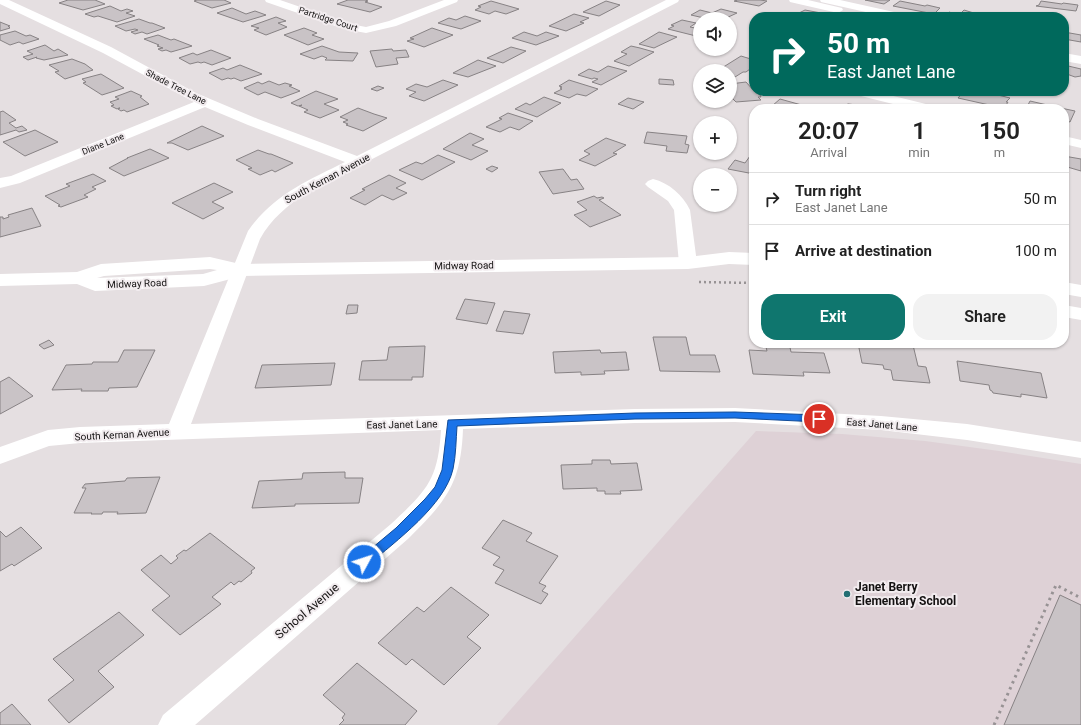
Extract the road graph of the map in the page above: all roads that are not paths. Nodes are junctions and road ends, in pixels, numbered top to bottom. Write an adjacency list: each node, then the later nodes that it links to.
1 (0, 0): 14 (street, Shade Tree Lane)
2 (270, 0): 3 (street, Partridge Court)
3 (453, 0)
4 (674, 0): 18 (street, South Kernan Avenue)
5 (794, 0): 7 (street)
6 (825, 0): 8 (street)
7 (855, 12)
8 (861, 12)
9 (1069, 50): 10 (street)
10 (1081, 52)
11 (1069, 57): 12 (street)
12 (1081, 60)
13 (878, 96): 15 (street)
14 (205, 102): 18 (street, Shade Tree Lane); 19 (street, Diane Lane)
15 (909, 104)
16 (1069, 141): 17 (street)
17 (1081, 144)
18 (357, 161): 23 (street, South Kernan Avenue)
19 (0, 183)
20 (653, 184): 22 (street)
21 (749, 259): 22 (main road, Midway Road)
22 (688, 264): 23 (main road, Midway Road); 24 (main road, Midway Road)
23 (241, 270): 25 (main road, Midway Road); 31 (street, South Kernan Avenue)
24 (749, 273)
25 (0, 280)
26 (1069, 289): 27 (main road)
27 (1081, 291)
28 (1069, 312): 29 (main road)
29 (1081, 314)
30 (452, 423): 31 (street, East Janet Lane); 32 (street, East Janet Lane); 34 (street, School Avenue)
31 (177, 431): 33 (street, South Kernan Avenue)
32 (1081, 450)
33 (0, 456)
34 (173, 725)

